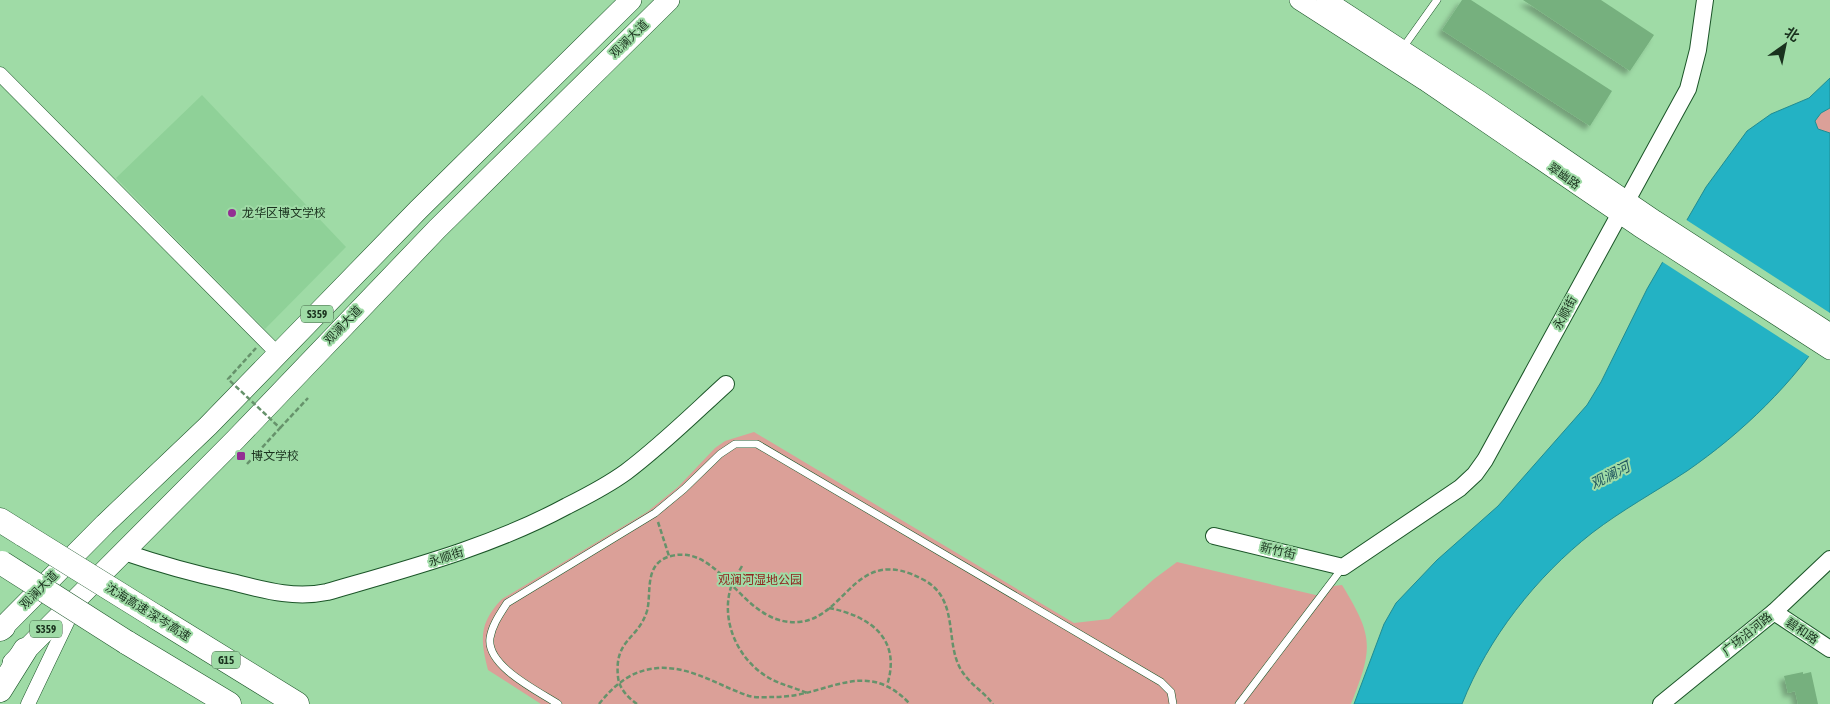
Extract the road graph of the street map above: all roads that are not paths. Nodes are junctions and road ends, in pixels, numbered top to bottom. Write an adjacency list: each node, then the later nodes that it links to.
1 (631, 0): 13 (main road, 观澜大道 / S359)
2 (668, 0): 17 (main road, 观澜大道 / S359)
3 (1298, 0): 9 (main road, 翠幽路)
4 (1326, 0): 7 (main road, 翠幽路)
5 (1437, 0): 7 (lane)
6 (1705, 0): 9 (street, 永顺街)
7 (1402, 49): 9 (main road, 翠幽路)
8 (0, 74): 13 (street)
9 (1623, 208): 10 (main road, 翠幽路); 20 (street, 永顺街)
10 (1646, 223): 11 (main road, 翠幽路); 12 (main road, 翠幽路)
11 (1830, 333)
12 (1830, 350)
13 (278, 354): 23 (main road, 观澜大道 / S359)
14 (726, 384): 17 (street, 永顺街)
15 (0, 520): 30 (highway, 沈海高速 深岑高速 / G15, bridge)
16 (1214, 536): 20 (street, 新竹街)
17 (124, 552): 21 (main road, 观澜大道 / S359)
18 (1830, 559): 22 (street, 广场沿河路)
19 (1, 562): 29 (highway, bridge)
20 (1343, 566): 33 (lane)
21 (92, 583): 24 (main road, 观澜大道 / S359); 28 (street)
22 (1774, 612): 25 (street, 碧和路); 34 (street, 广场沿河路)
23 (1, 629)
24 (25, 650): 26 (main road, 观澜大道 / S359); 27 (highway)
25 (1830, 650)
26 (0, 675)
27 (0, 690)
28 (28, 704)
29 (228, 704)
30 (297, 704)
31 (558, 704): 32 (lane)
32 (1173, 704)
33 (1239, 704)
34 (1661, 704)

